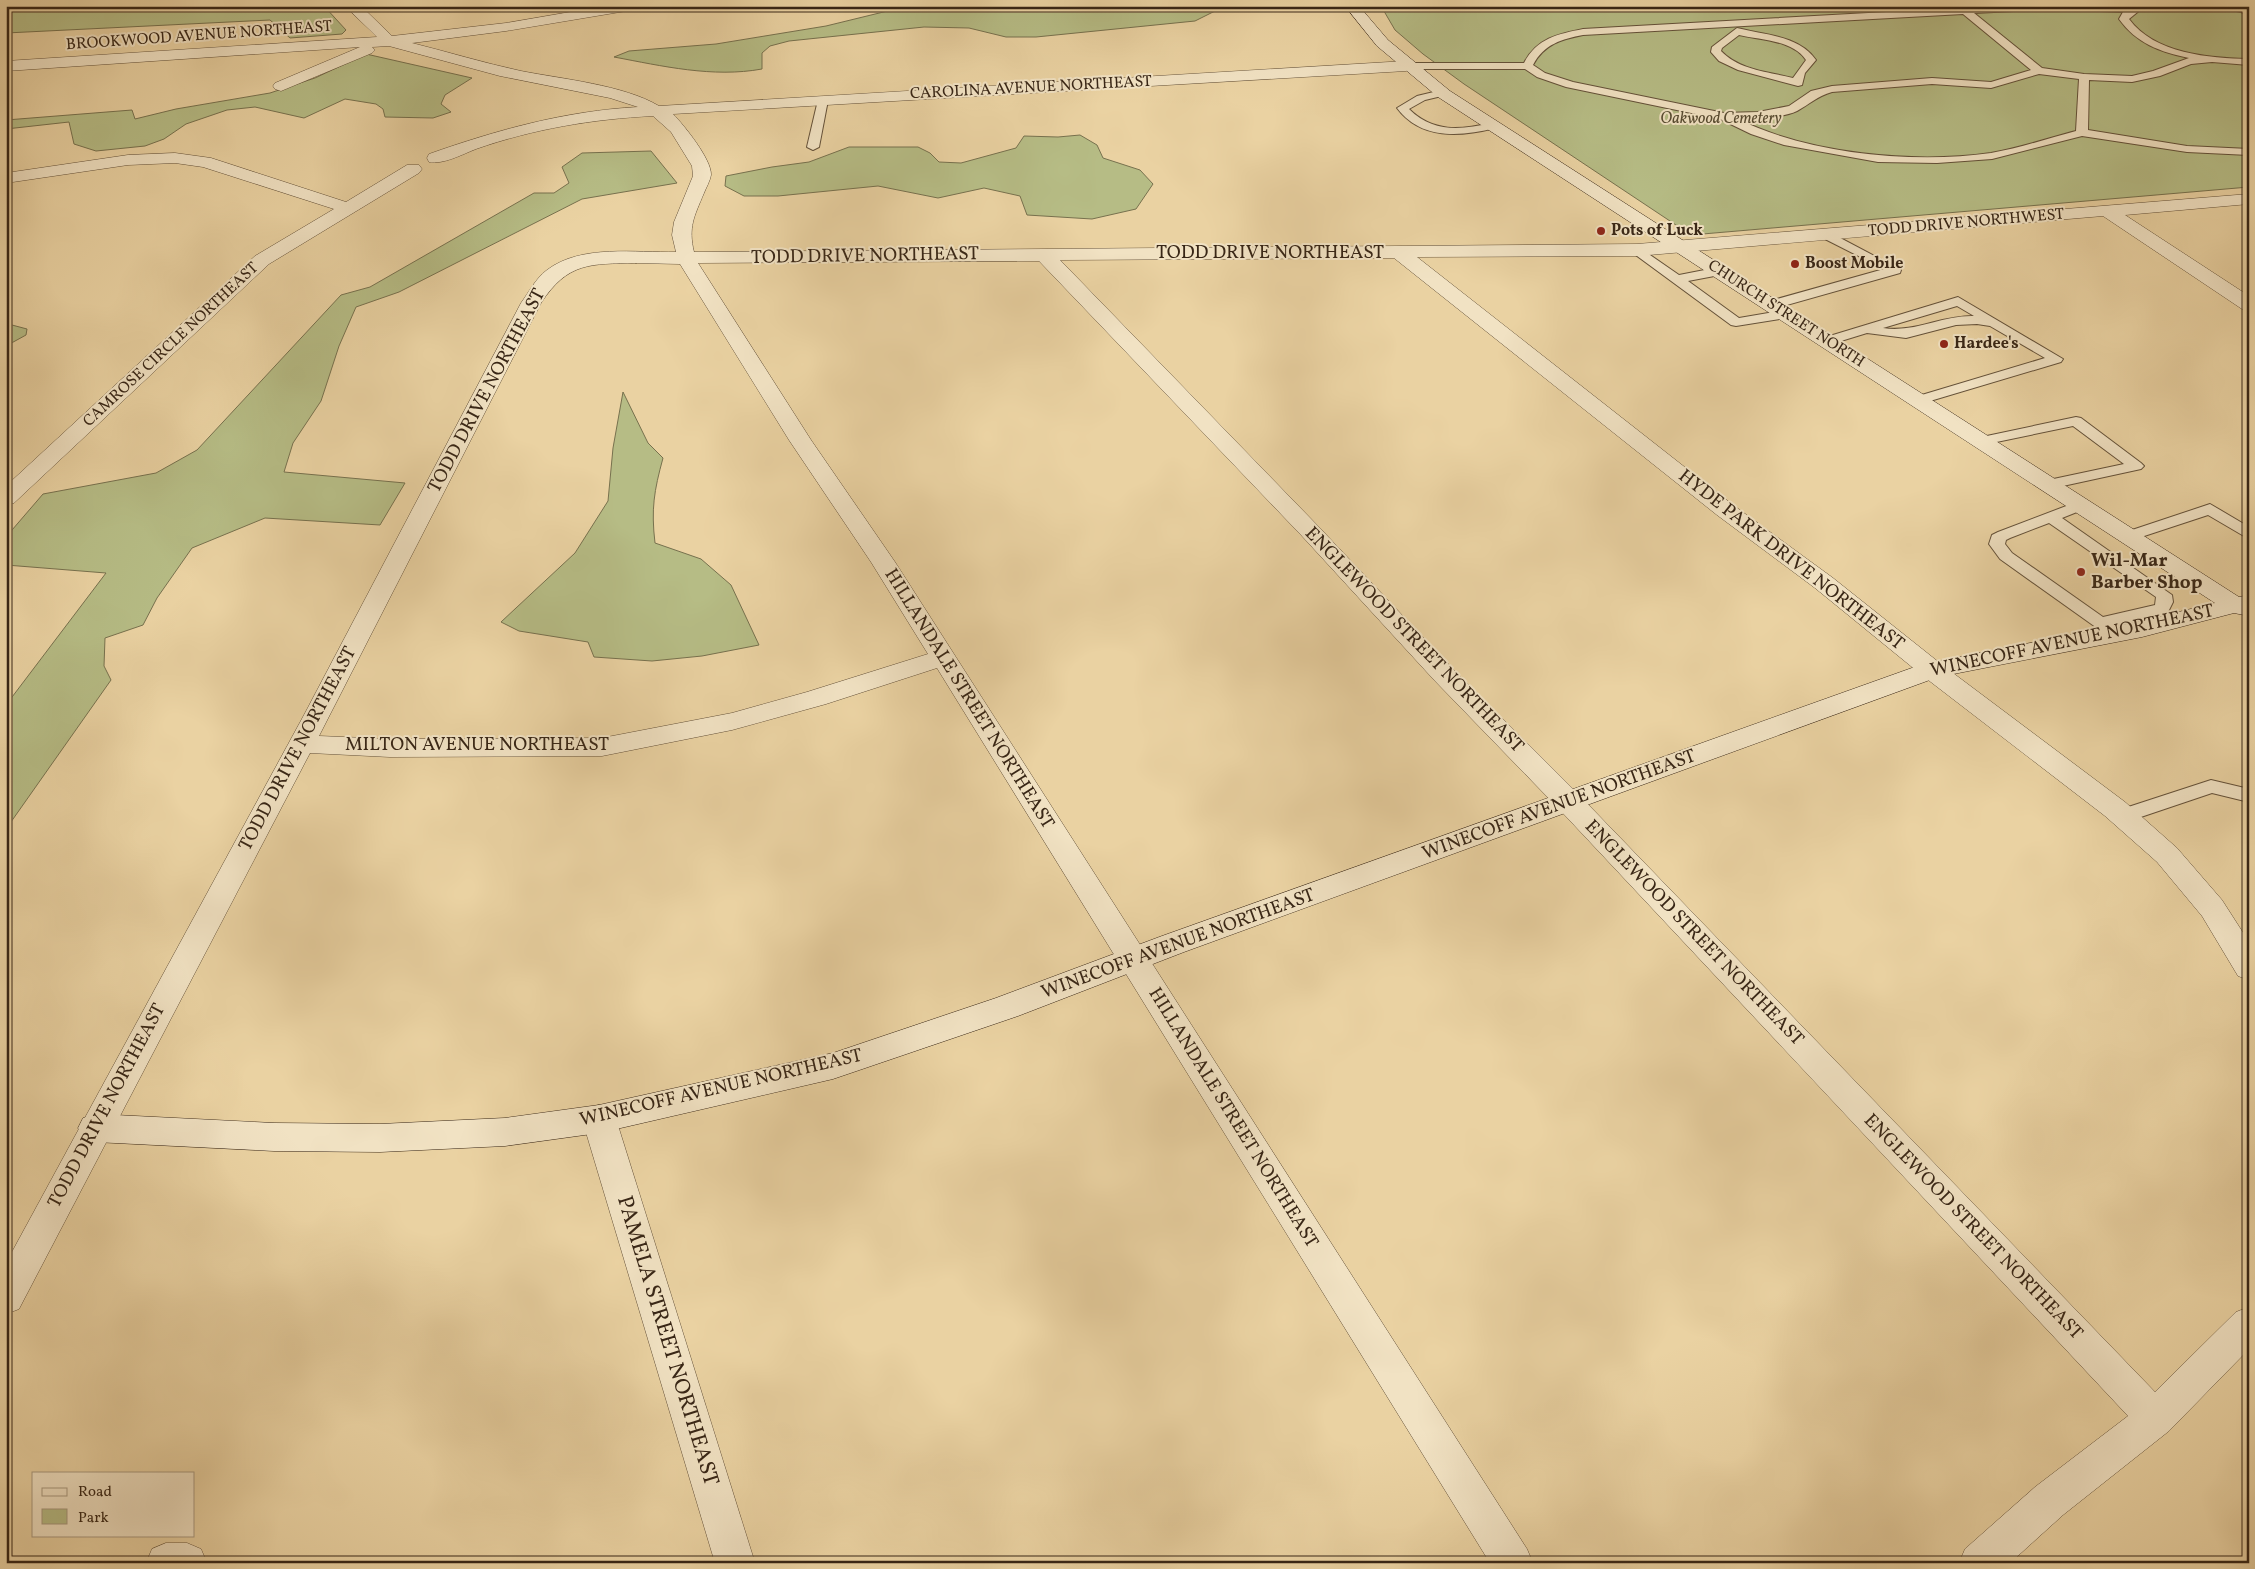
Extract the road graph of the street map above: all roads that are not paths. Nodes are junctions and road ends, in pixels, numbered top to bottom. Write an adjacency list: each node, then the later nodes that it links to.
1 (352, 6): 12 (street, HILLANDALE STREET NORTHEAST)
2 (632, 6): 12 (street, BROOKWOOD AVENUE NORTHEAST)
3 (1352, 6): 18 (street, CHURCH STREET NORTH)
4 (2054, 6): 6 (lane); 8 (lane)
5 (2227, 6): 9 (lane)
6 (2083, 8): 7 (lane); 11 (lane)
7 (2136, 8): 11 (lane)
8 (1965, 11): 10 (lane); 20 (lane)
9 (2249, 11)
10 (1733, 27): 19 (lane); 22 (lane); 22 (lane)
11 (2128, 28): 13 (lane)
12 (389, 41): 17 (street, BROOKWOOD AVENUE NORTHEAST); 23 (street); 27 (street, HILLANDALE STREET NORTHEAST)
13 (2154, 44): 14 (lane); 16 (lane)
14 (2214, 59): 15 (lane); 16 (lane)
15 (2249, 62)
16 (2174, 65): 21 (lane)
17 (6, 66)
18 (1406, 66): 19 (lane); 24 (street, CHURCH STREET NORTH); 26 (street, CAROLINA AVENUE NORTHEAST)
19 (1527, 66): 28 (lane)
20 (2039, 71): 21 (lane); 25 (lane)
21 (2084, 77): 30 (lane)
22 (1798, 83): 25 (lane)
23 (281, 86)
24 (1442, 93): 29 (street, CHURCH STREET NORTH); 29 (lane)
25 (1815, 93): 28 (lane)
26 (823, 100): 27 (street, CAROLINA AVENUE NORTHEAST); 31 (lane)
27 (655, 110): 33 (street, CAROLINA AVENUE NORTHEAST); 44 (street, HILLANDALE STREET NORTHEAST)
28 (1723, 116): 30 (lane)
29 (1491, 126): 40 (street, CHURCH STREET NORTH)
30 (2082, 133): 32 (lane)
31 (813, 147)
32 (2249, 152)
33 (435, 158)
34 (413, 169): 37 (street, CAMROSE CIRCLE NORTHEAST)
35 (6, 178): 37 (street)
36 (2249, 199): 38 (street, TODD DRIVE NORTHWEST)
37 (348, 208): 53 (street, CAMROSE CIRCLE NORTHEAST)
38 (2108, 211): 39 (street, TODD DRIVE NORTHWEST); 47 (street)
39 (1828, 235): 40 (street, TODD DRIVE NORTHWEST); 48 (lane)
40 (1682, 247): 41 (street, TODD DRIVE NORTHEAST); 45 (street, CHURCH STREET NORTH)
41 (1637, 250): 42 (street, TODD DRIVE NORTHEAST); 46 (lane)
42 (1400, 253): 43 (street, TODD DRIVE NORTHEAST); 62 (street, HYDE PARK DRIVE NORTHEAST)
43 (1044, 255): 44 (street, TODD DRIVE NORTHEAST); 65 (street, ENGLEWOOD STREET NORTHEAST)
44 (686, 258): 61 (street, HILLANDALE STREET NORTHEAST); 63 (street, TODD DRIVE NORTHEAST)
45 (1720, 271): 46 (lane); 48 (street, CHURCH STREET NORTH)
46 (1677, 279): 48 (lane)
47 (2249, 304)
48 (1779, 309): 49 (street, CHURCH STREET NORTH)
49 (1828, 341): 50 (street, CHURCH STREET NORTH); 50 (lane)
50 (1920, 400): 51 (street, CHURCH STREET NORTH)
51 (1982, 440): 52 (street, CHURCH STREET NORTH); 52 (lane)
52 (2049, 484): 54 (street, CHURCH STREET NORTH)
53 (6, 498)
54 (2082, 505): 55 (lane); 57 (street, CHURCH STREET NORTH)
55 (2050, 517): 59 (lane); 60 (lane)
56 (2249, 534): 57 (lane)
57 (2129, 536): 58 (street, CHURCH STREET NORTH)
58 (2245, 611): 59 (street, WINECOFF AVENUE NORTHEAST)
59 (2149, 620): 60 (street, WINECOFF AVENUE NORTHEAST)
60 (2110, 628): 62 (street, WINECOFF AVENUE NORTHEAST)
61 (942, 658): 63 (street, MILTON AVENUE NORTHEAST); 67 (street, HILLANDALE STREET NORTHEAST)
62 (1932, 670): 65 (street, WINECOFF AVENUE NORTHEAST); 66 (street, HYDE PARK DRIVE NORTHEAST)
63 (301, 744): 70 (street, TODD DRIVE NORTHEAST)
64 (2249, 796): 66 (lane)
65 (1569, 802): 67 (street, WINECOFF AVENUE NORTHEAST); 73 (street, ENGLEWOOD STREET NORTHEAST)
66 (2123, 816): 68 (street, HYDE PARK DRIVE NORTHEAST)
67 (1133, 959): 69 (street, WINECOFF AVENUE NORTHEAST); 77 (street, HILLANDALE STREET NORTHEAST)
68 (2249, 968)
69 (600, 1119): 70 (street, WINECOFF AVENUE NORTHEAST); 76 (street, PAMELA STREET NORTHEAST)
70 (95, 1128): 71 (street, TODD DRIVE NORTHEAST)
71 (9, 1286)
72 (2249, 1324): 73 (street)
73 (2155, 1418): 78 (street)
74 (166, 1563): 75 (street)
75 (187, 1563)
76 (735, 1563)
77 (1513, 1563)
78 (1979, 1563)

